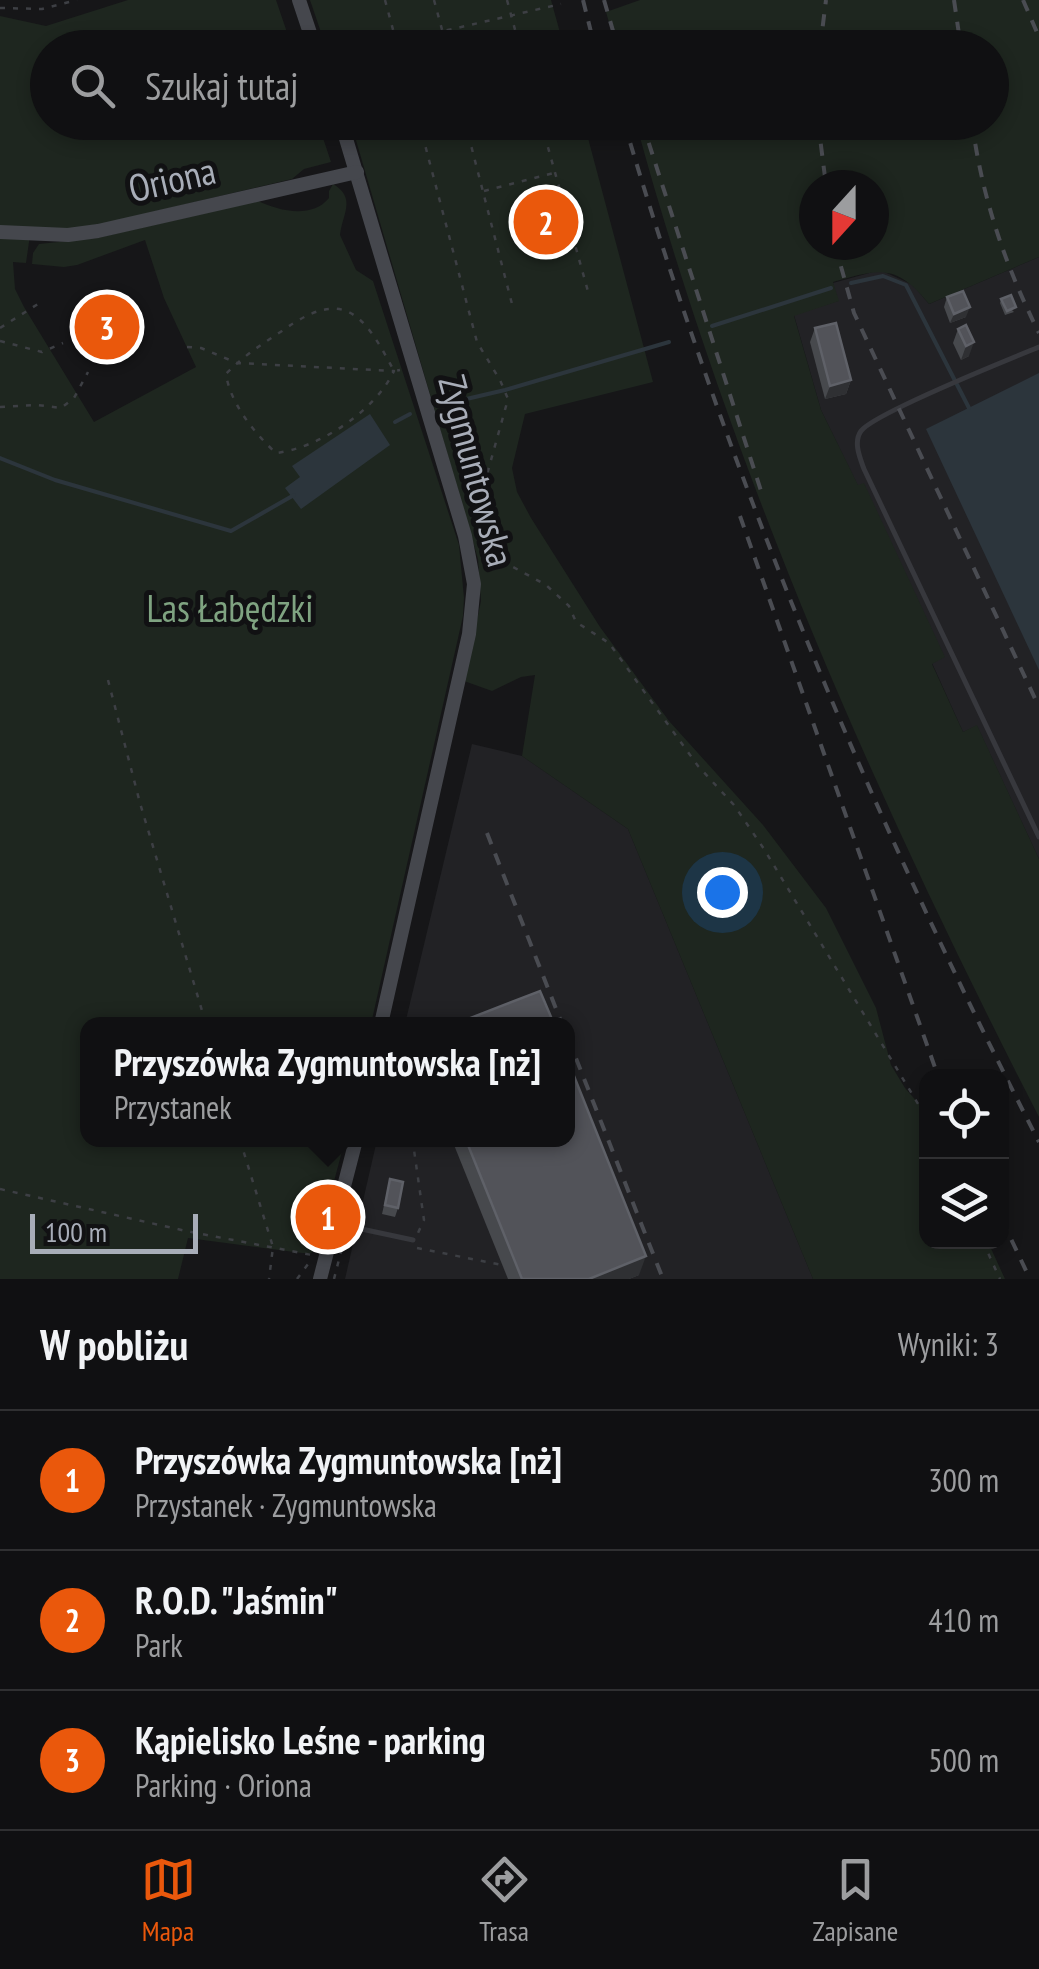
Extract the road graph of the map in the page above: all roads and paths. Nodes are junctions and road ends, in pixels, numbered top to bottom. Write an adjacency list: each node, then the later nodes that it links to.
1 (77, 0): 7 (path)
2 (299, 0): 9 (street)
3 (385, 0): 10 (path)
4 (434, 0): 11 (path)
5 (507, 0): 8 (path)
6 (561, 4): 8 (path)
7 (0, 8)
8 (511, 15): 11 (path); 12 (path)
9 (309, 30)
10 (393, 30)
11 (442, 30)
12 (515, 30)
13 (347, 140): 17 (street, Zygmuntowska)
14 (424, 140): 38 (path)
15 (469, 140): 19 (path)
16 (546, 140): 18 (path)
17 (357, 172): 20 (street, Oriona); 37 (street, Zygmuntowska)
18 (555, 173): 19 (path); 21 (path)
19 (482, 191): 23 (path)
20 (0, 232)
21 (589, 295)
22 (38, 304): 24 (path)
23 (512, 304)
24 (0, 328)
25 (0, 340): 26 (path)
26 (63, 343)
27 (187, 347): 29 (path)
28 (1039, 347): 35 (lane)
29 (237, 362): 31 (path); 31 (path); 31 (path)
30 (406, 369): 31 (path)
31 (394, 370)
32 (88, 372): 33 (path)
33 (0, 408)
34 (108, 680): 36 (path)
35 (1039, 838)
36 (204, 1017)
37 (383, 1017)
38 (919, 1105)
39 (242, 1147): 46 (path)
40 (354, 1147): 43 (street)
41 (415, 1147): 45 (path)
42 (0, 1189): 46 (path)
43 (335, 1223): 45 (lane); 48 (street)
44 (354, 1234): 53 (path)
45 (413, 1240): 49 (path)
46 (273, 1247): 48 (path); 50 (path)
47 (986, 1249): 54 (path)
48 (320, 1256): 51 (path); 52 (street)
49 (502, 1265)
50 (269, 1279)
51 (297, 1279)
52 (320, 1279)
53 (334, 1279)
54 (1000, 1279)

